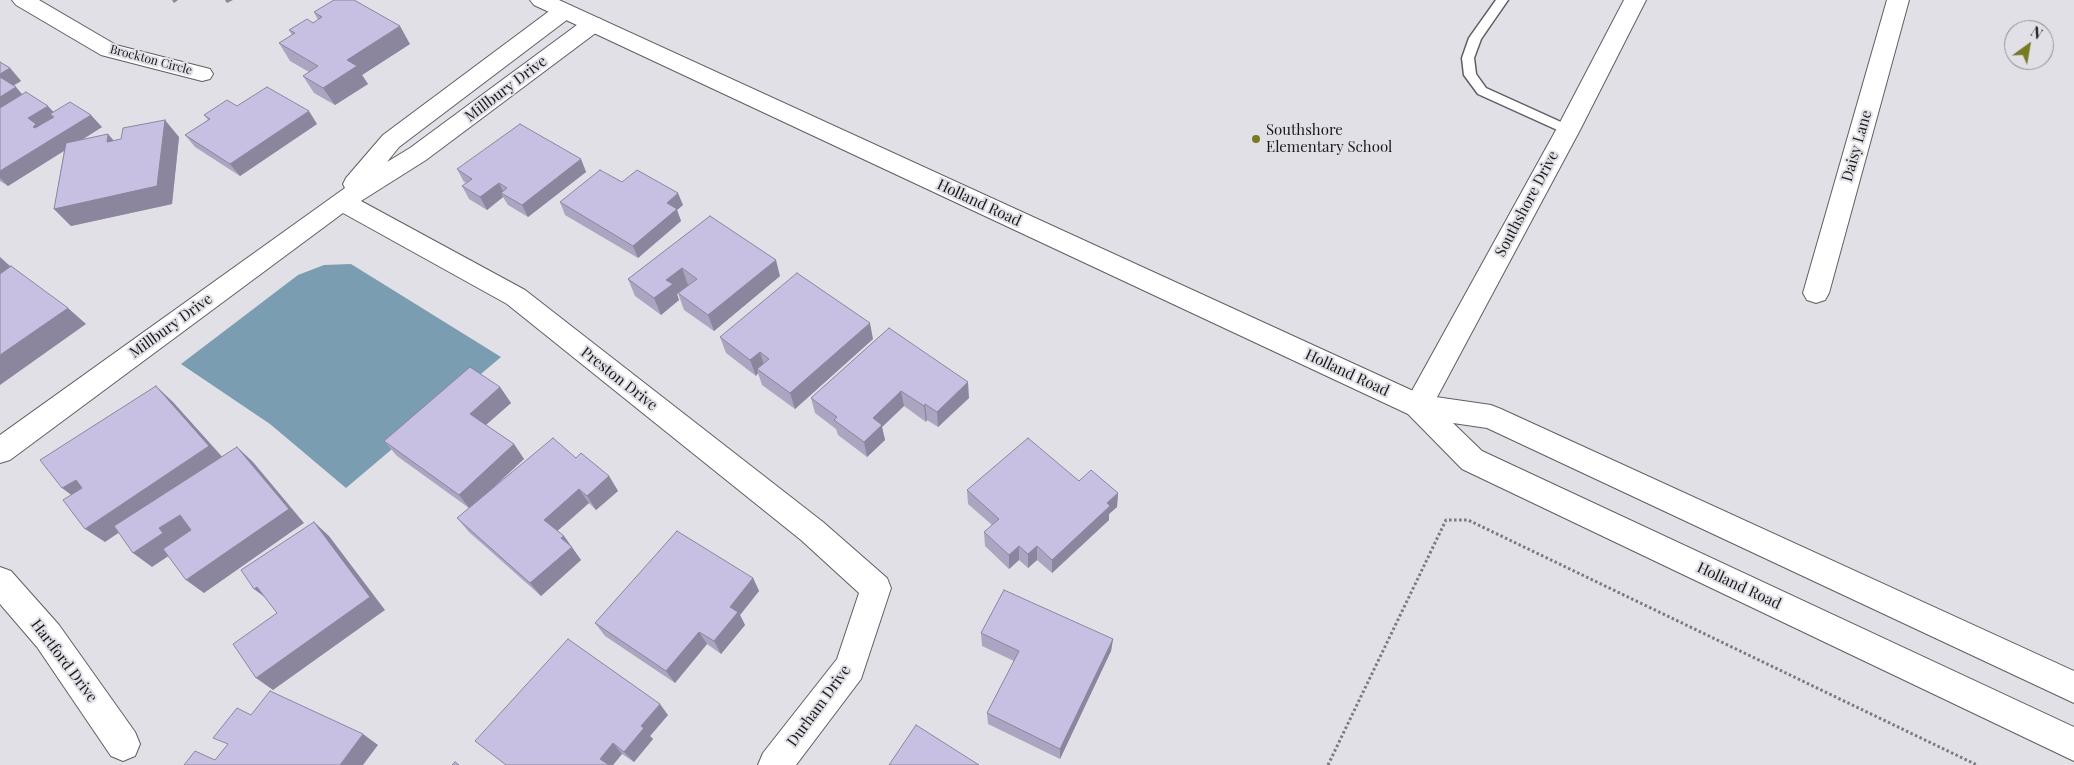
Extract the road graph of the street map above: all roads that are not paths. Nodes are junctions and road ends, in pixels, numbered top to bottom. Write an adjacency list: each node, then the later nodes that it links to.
1 (23, 0): 8 (street, Brockton Circle)
2 (541, 0): 6 (street, Holland Road)
3 (1502, 0): 9 (lane)
4 (1635, 0): 9 (street, Southshore Drive)
5 (1898, 0): 11 (street, Daisy Lane)
6 (564, 11): 7 (street, Holland Road); 10 (street, Millbury Drive)
7 (593, 24): 10 (street, Millbury Drive); 12 (street, Holland Road)
8 (202, 74)
9 (1568, 130): 12 (street, Southshore Drive)
10 (342, 200): 13 (street, Millbury Drive); 15 (street, Preston Drive)
11 (1816, 293)
12 (1418, 406): 16 (street, Holland Road); 18 (street, Holland Road)
13 (0, 451)
14 (0, 581): 17 (street, Hartford Drive)
15 (876, 588): 19 (street, Durham Drive)
16 (2074, 687)
17 (123, 744)
18 (2074, 744)
19 (775, 765)

